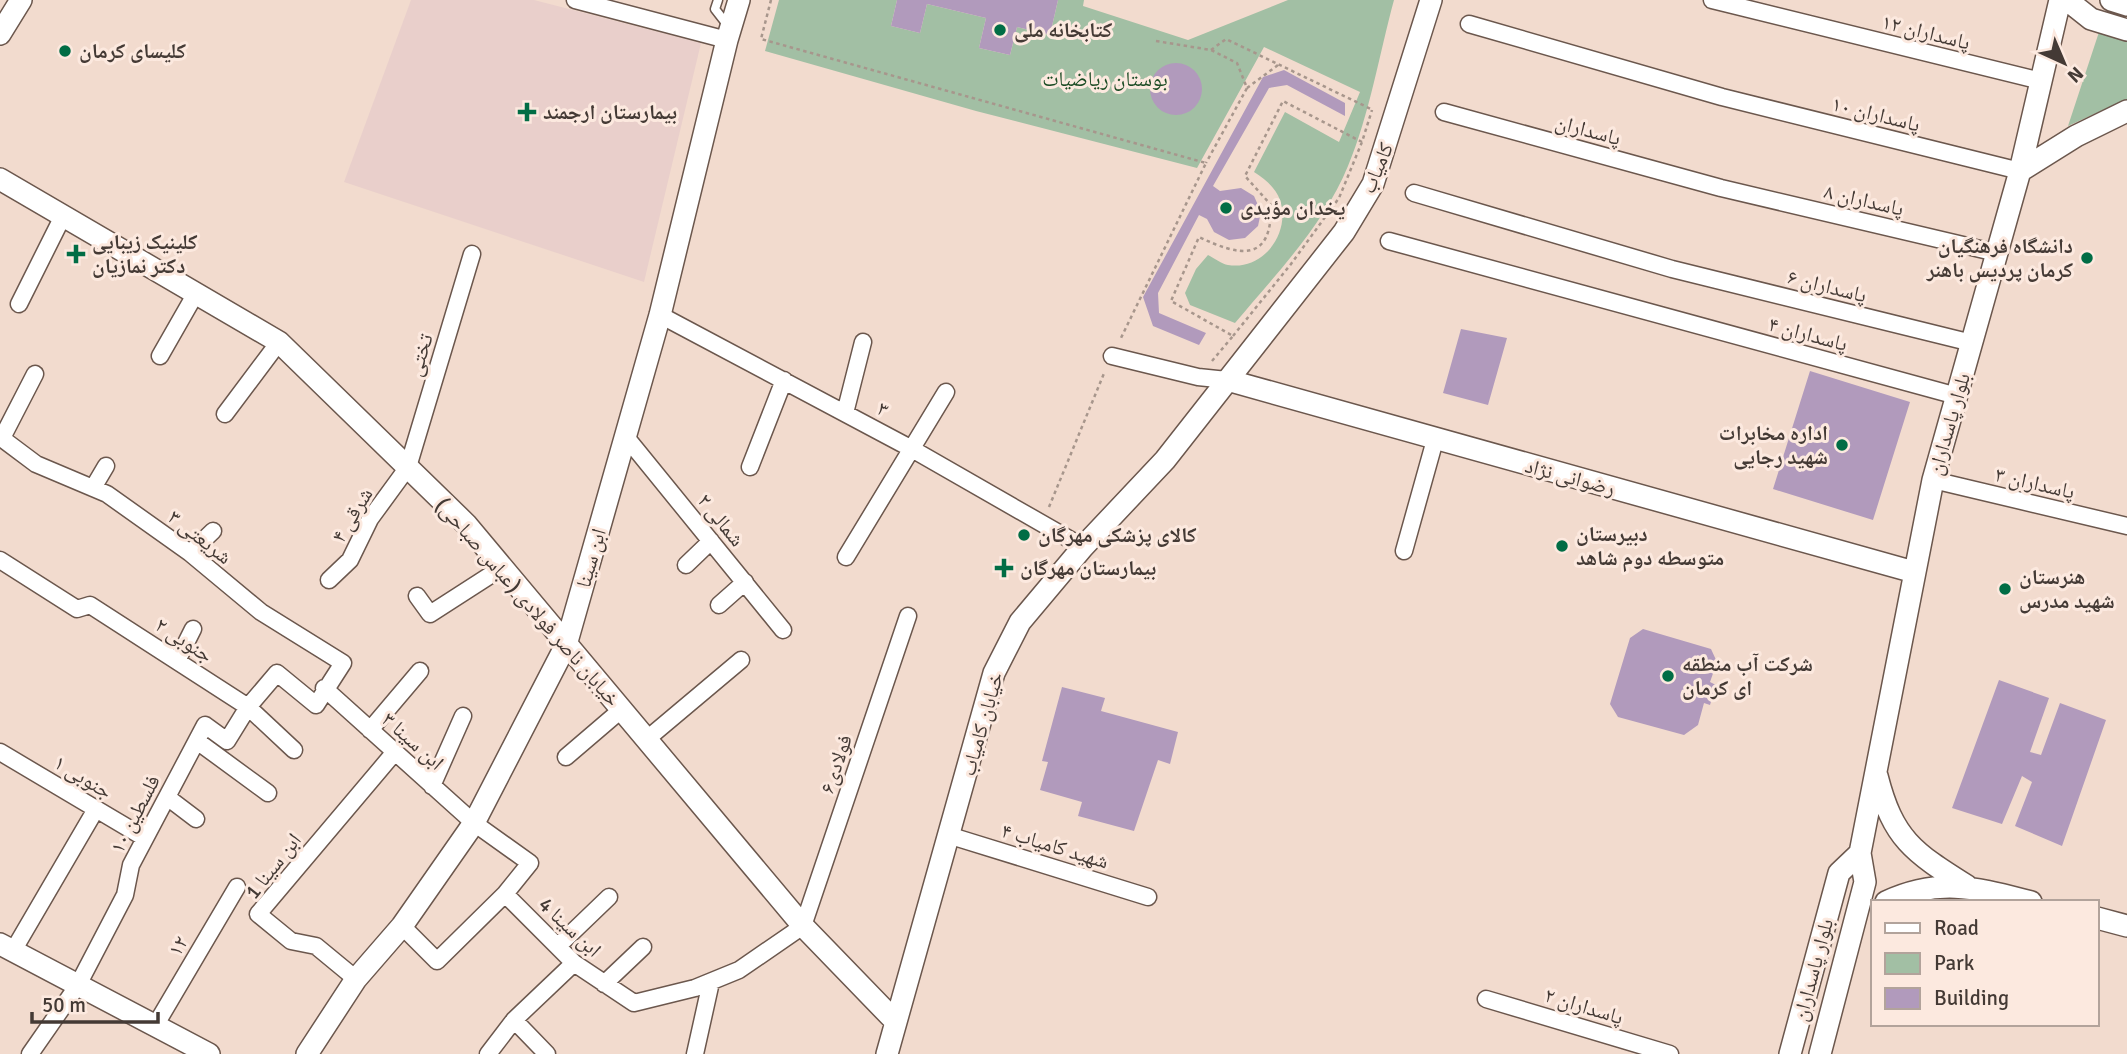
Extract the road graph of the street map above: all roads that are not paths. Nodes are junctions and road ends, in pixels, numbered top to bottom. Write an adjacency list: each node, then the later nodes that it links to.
1 (21, 0): 13 (main road)
2 (575, 0): 14 (street)
3 (718, 0): 14 (lane)
4 (739, 0): 14 (main road, ابن سینا)
5 (1431, 0): 36 (main road, کامیاب)
6 (1712, 0): 15 (street, پاسداران ۱۲)
7 (2060, 0): 15 (main road, بلوار پاسداران)
8 (2067, 0): 12 (main road)
9 (2111, 0): 10 (main road)
10 (2127, 5)
11 (1469, 24): 18 (street, پاسداران ۱۰)
12 (2127, 30)
13 (0, 34)
14 (729, 34): 28 (main road, ابن سینا)
15 (2041, 81): 18 (main road, بلوار پاسداران)
16 (2127, 111): 18 (main road)
17 (1444, 112): 20 (street, پاسداران)
18 (2020, 171): 24 (main road, بلوار پاسداران)
19 (0, 179): 22 (main road, خیابان ناصر فولادی (عباس صباحی))
20 (1721, 188): 24 (street, پاسداران ۸)
21 (1414, 192): 31 (street, پاسداران ۶)
22 (63, 216): 26 (main road, خیابان ناصر فولادی (عباس صباحی)); 27 (street)
23 (1389, 241): 38 (street, پاسداران ۴)
24 (1997, 253): 31 (main road, بلوار پاسداران)
25 (472, 254): 46 (street, تختی)
26 (195, 293): 29 (main road, خیابان ناصر فولادی (عباس صباحی)); 32 (street)
27 (19, 304)
28 (660, 314): 35 (street, ۳); 42 (main road, ابن سینا)
29 (279, 342): 40 (street); 46 (main road, خیابان ناصر فولادی (عباس صباحی))
30 (863, 342): 39 (street)
31 (1972, 344): 38 (main road, بلوار پاسداران)
32 (160, 356)
33 (1112, 356): 36 (street)
34 (35, 374): 41 (street)
35 (783, 380): 39 (street, ۳); 47 (street)
36 (1227, 380): 43 (main road, رضوانی نژاد); 53 (main road, خیابان کامیاب)
37 (946, 392): 44 (street)
38 (1957, 396): 48 (main road, بلوار پاسداران)
39 (845, 413): 44 (street, ۳)
40 (225, 414)
41 (1, 437): 49 (street, شریعتی ۳)
42 (626, 438): 52 (street, ۲ شمالی); 68 (main road, ابن سینا)
43 (1435, 440): 54 (street); 60 (main road, رضوانی نژاد)
44 (912, 449): 53 (street, ۳); 56 (street)
45 (106, 466): 49 (street)
46 (408, 467): 59 (main road, خیابان ناصر فولادی (عباس صباحی)); 61 (street, ۴ شرقی)
47 (750, 467)
48 (1933, 480): 50 (street, پاسداران ۳); 60 (main road, بلوار پاسداران)
49 (93, 488): 55 (street, شریعتی ۳)
50 (2127, 526)
51 (212, 531): 55 (street)
52 (711, 541): 58 (street); 62 (street, ۲ شمالی)
53 (1083, 547): 90 (main road, خیابان کامیاب)
54 (1404, 551)
55 (190, 553): 72 (street, شریعتی ۳)
56 (846, 557)
57 (0, 560): 70 (street, ۲ جنوبی)
58 (686, 565)
59 (503, 567): 63 (street); 68 (main road, خیابان ناصر فولادی (عباس صباحی))
60 (1914, 572): 83 (main road, بلوار پاسداران)
61 (329, 580)
62 (745, 582): 64 (street); 67 (street, ۲ شمالی)
63 (417, 596)
64 (719, 605)
65 (908, 617): 104 (street, فولادی۶)
66 (193, 629): 70 (street)
67 (783, 630)
68 (566, 645): 74 (main road, خیابان ناصر فولادی (عباس صباحی)); 89 (main road, ابن سینا)
69 (741, 660): 77 (street)
70 (177, 661): 73 (street, ۲ جنوبی)
71 (420, 671): 76 (street)
72 (324, 688): 73 (street); 76 (street, ابن سینا ۳)
73 (248, 706): 78 (street); 79 (street, ۲ جنوبی)
74 (621, 710): 77 (main road, خیابان ناصر فولادی (عباس صباحی)); 82 (street)
75 (463, 716): 84 (street)
76 (370, 730): 81 (street, ابن سینا ۳)
77 (647, 739): 104 (main road, خیابان ناصر فولادی (عباس صباحی))
78 (197, 741): 85 (street); 86 (street, فلسطین ۱۰)
79 (294, 750)
80 (0, 752): 87 (street, ۱ جنوبی)
81 (394, 753): 84 (street, ابن سینا ۳); 110 (street, ابن سینا 1)
82 (566, 757)
83 (1876, 770): 92 (main road, بلوار پاسداران); 93 (main road)
84 (432, 786): 89 (street, ابن سینا ۳)
85 (268, 793)
86 (167, 797): 88 (street); 91 (street, فلسطین ۱۰)
87 (96, 809): 91 (street, ۱ جنوبی); 108 (street)
88 (196, 819)
89 (474, 823): 95 (street); 103 (main road, ابن سینا)
90 (951, 836): 97 (street, شهید کامیاب ۴); 116 (main road, خیابان کامیاب)
91 (145, 838): 113 (street, فلسطین ۱۰)
92 (1860, 853): 102 (main road, بلوار پاسداران); 126 (main road, بلوار پاسداران)
93 (1966, 886): 98 (main road); 99 (main road)
94 (237, 887): 117 (street, ۱۲)
95 (505, 894): 103 (street); 106 (street, ابن سینا 4)
96 (609, 897): 106 (street)
97 (1148, 897)
98 (1891, 900)
99 (2023, 900)
100 (1871, 911): 102 (main road)
101 (2099, 919): 105 (main road)
102 (1856, 923): 127 (main road, بلوار پاسداران)
103 (402, 926): 110 (main road, ابن سینا)
104 (803, 926): 111 (street, ابن سینا 4); 116 (main road, خیابان ناصر فولادی (عباس صباحی))
105 (2127, 926)
106 (558, 946): 109 (street, ابن سینا 4)
107 (643, 947): 112 (street)
108 (7, 948): 113 (main road)
109 (574, 963): 112 (street, ابن سینا 4); 115 (street)
110 (356, 979): 120 (main road, ابن سینا)
111 (711, 982): 112 (street, ابن سینا 4); 123 (street)
112 (604, 984)
113 (78, 985): 117 (main road); 119 (street, فلسطین ۱۰)
114 (1486, 999): 125 (street, پاسداران ۲)
115 (513, 1020): 121 (street); 122 (street)
116 (895, 1021): 124 (main road, خیابان کامیاب)
117 (155, 1026): 118 (main road)
118 (202, 1053)
119 (30, 1054)
120 (307, 1054)
121 (488, 1054)
122 (547, 1054)
123 (695, 1054)
124 (887, 1054)
125 (1670, 1054)
126 (1790, 1054)
127 (1820, 1054)

